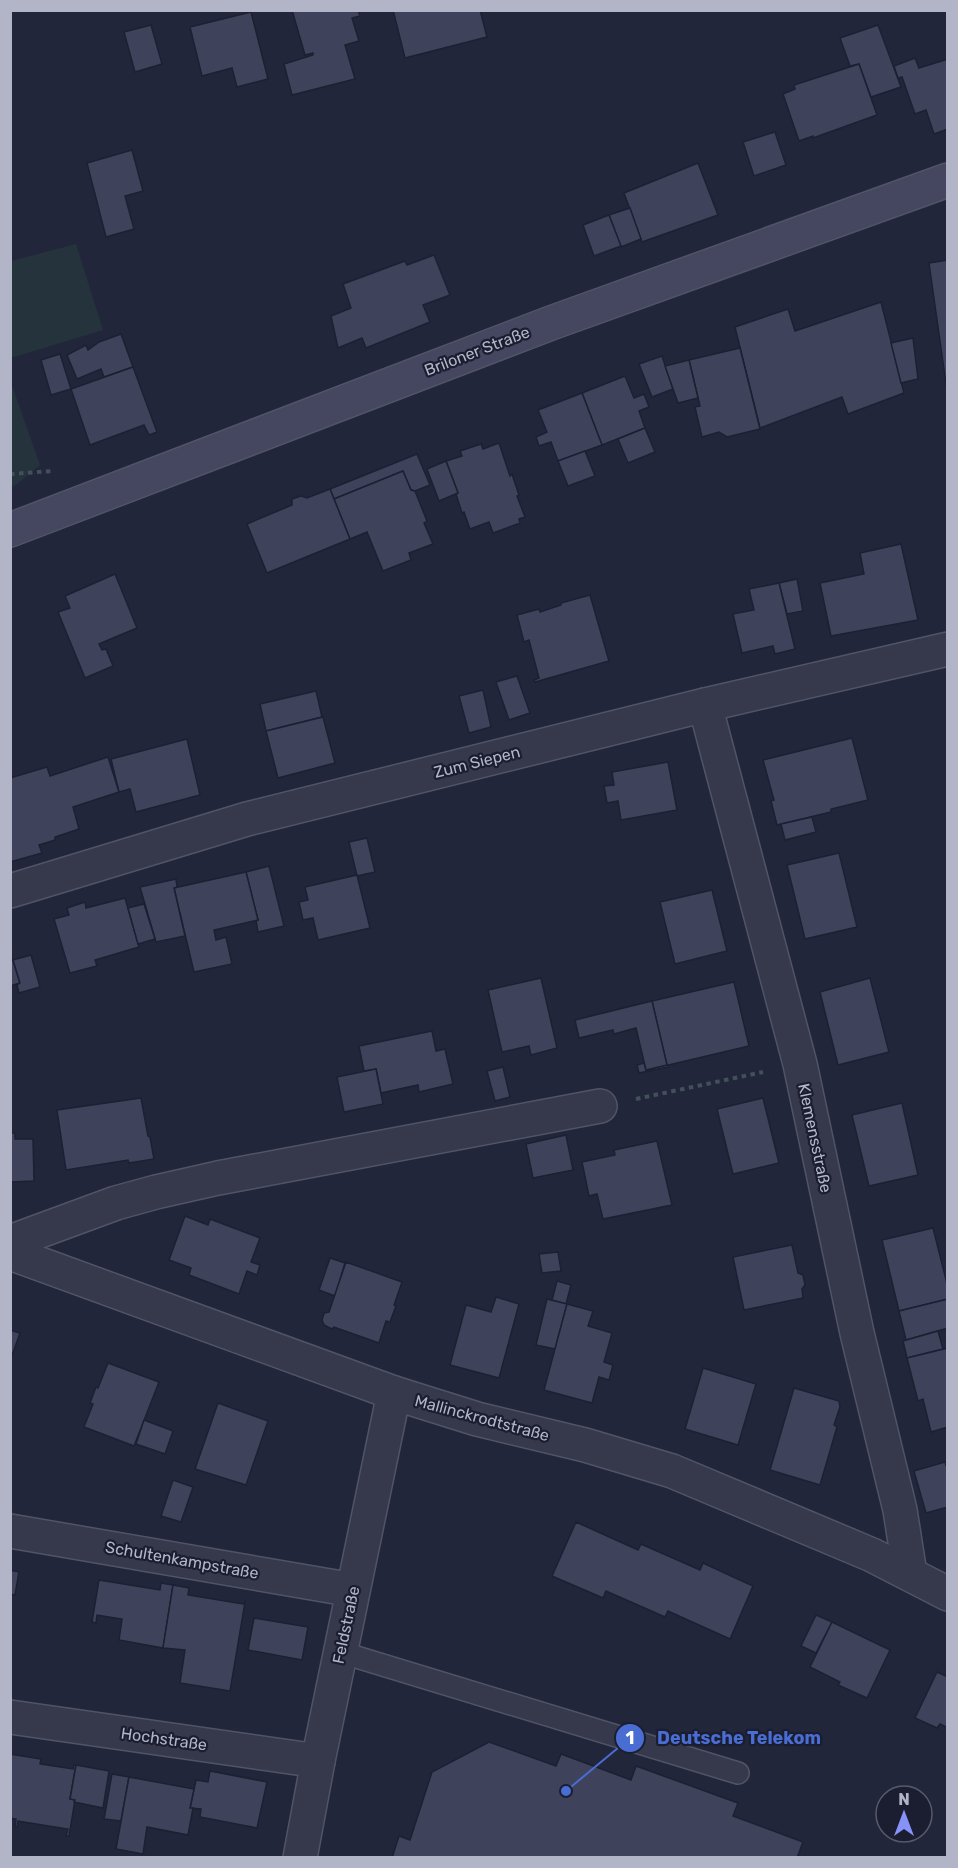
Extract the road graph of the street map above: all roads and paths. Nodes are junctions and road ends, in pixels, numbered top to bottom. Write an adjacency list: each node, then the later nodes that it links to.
1 (948, 180): 2 (main road, Briloner Straße)
2 (10, 530)
3 (948, 649): 4 (street, Zum Siepen)
4 (705, 705): 5 (street, Zum Siepen); 6 (street, Klemensstraße)
5 (10, 891)
6 (800, 1064): 7 (path); 12 (street, Klemensstraße)
7 (600, 1106): 8 (street)
8 (10, 1242)
9 (10, 1253): 10 (street, Mallinckrodtstraße)
10 (394, 1393): 12 (street, Mallinckrodtstraße); 13 (street, Feldstraße)
11 (10, 1531): 13 (street, Schultenkampstraße)
12 (910, 1574): 14 (street, Mallinckrodtstraße)
13 (353, 1590): 15 (street, Feldstraße)
14 (948, 1594)
15 (340, 1652): 17 (street, Feldstraße); 18 (lane)
16 (10, 1717): 17 (street, Hochstraße)
17 (318, 1761): 19 (street, Feldstraße)
18 (738, 1773)
19 (300, 1857)

